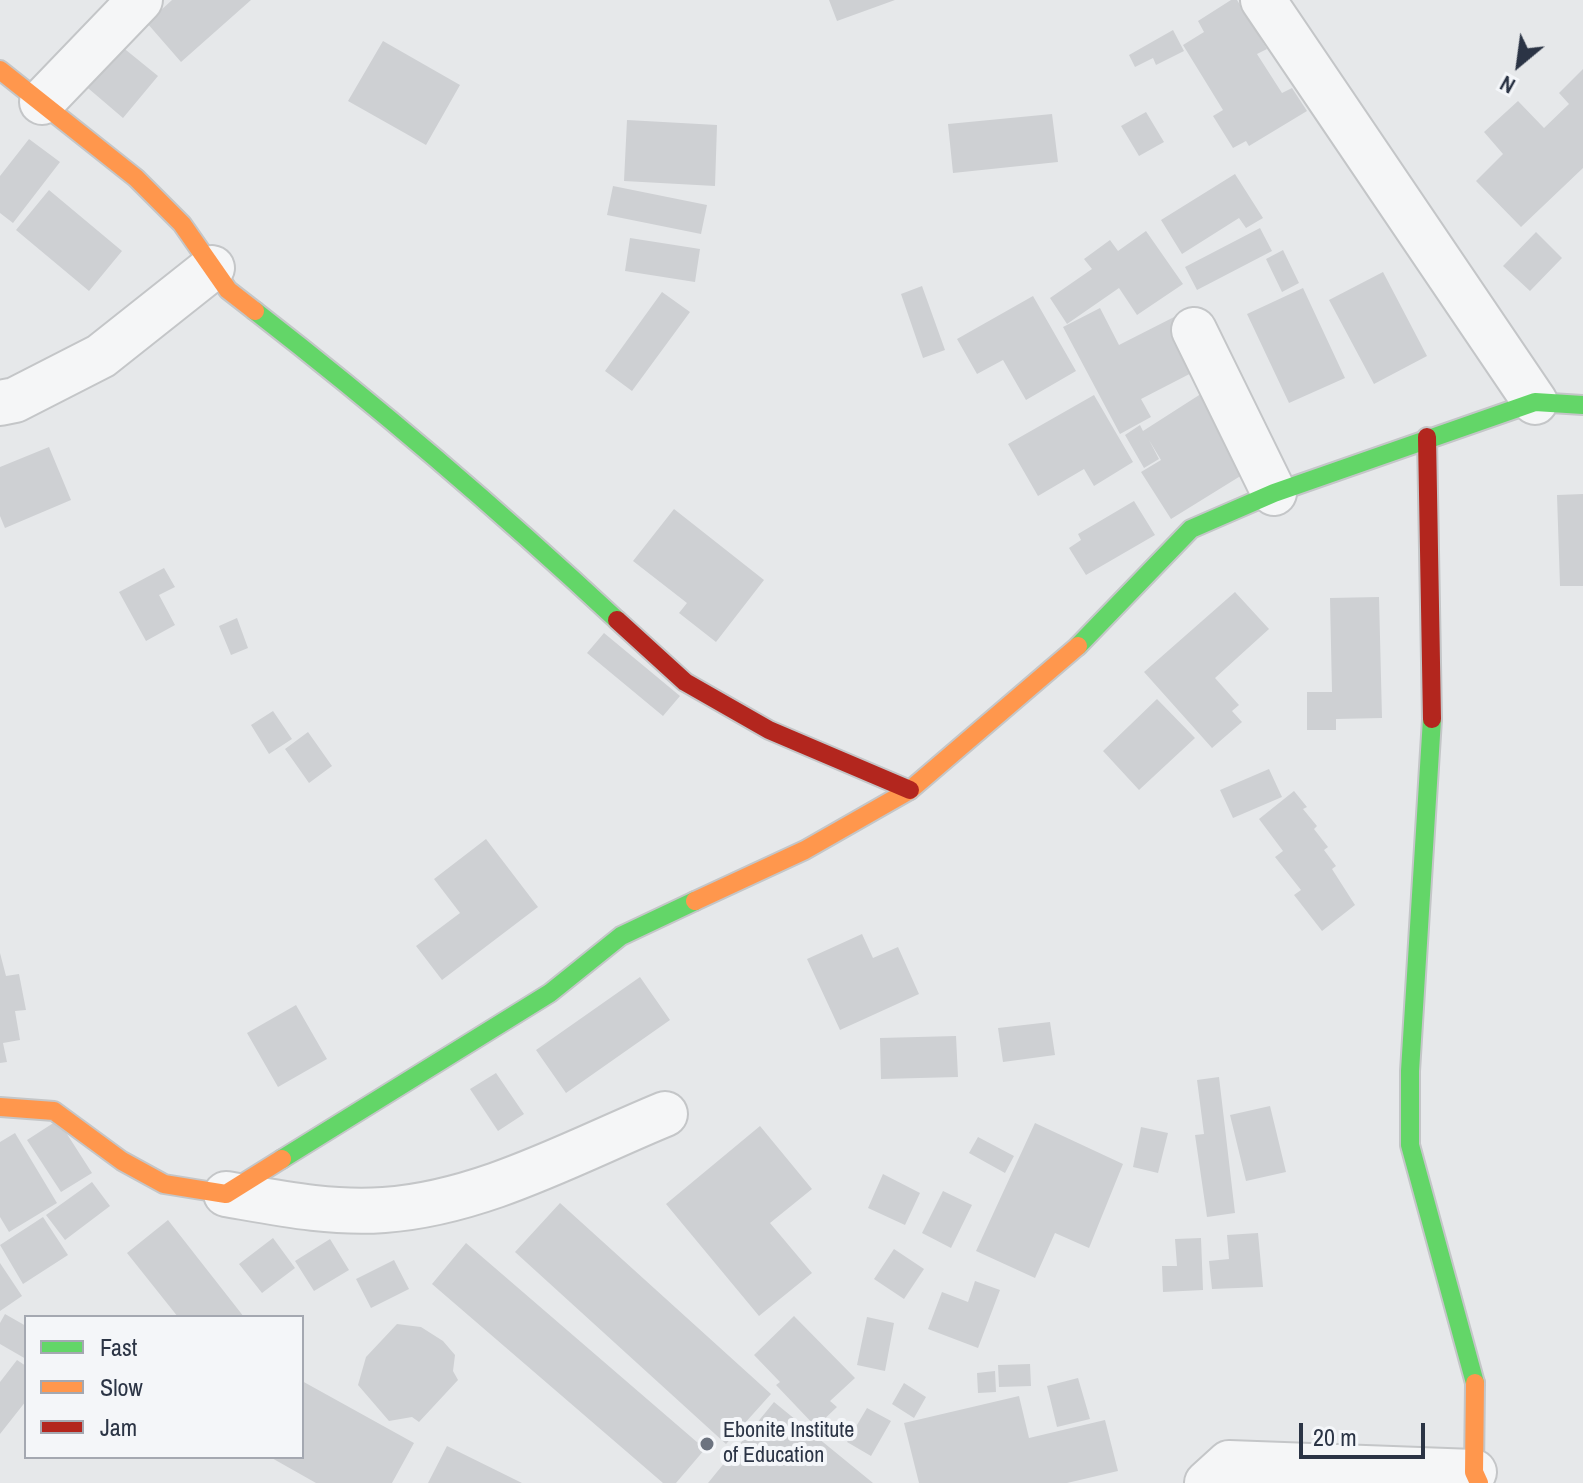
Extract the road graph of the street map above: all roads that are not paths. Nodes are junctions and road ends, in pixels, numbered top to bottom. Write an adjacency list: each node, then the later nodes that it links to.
1 (140, 0): 4 (street)
2 (1263, 0): 7 (street)
3 (0, 70): 4 (street)
4 (42, 102): 5 (street)
5 (212, 268): 8 (street); 12 (street)
6 (1194, 330): 11 (street)
7 (1535, 402): 9 (street); 10 (street)
8 (0, 403)
9 (1583, 405)
10 (1427, 437): 11 (street); 16 (street)
11 (1274, 493): 12 (street)
12 (910, 790): 15 (street)
13 (0, 1107): 15 (street)
14 (665, 1114): 15 (street)
15 (226, 1194)
16 (1477, 1478): 17 (street)
17 (1207, 1483)

